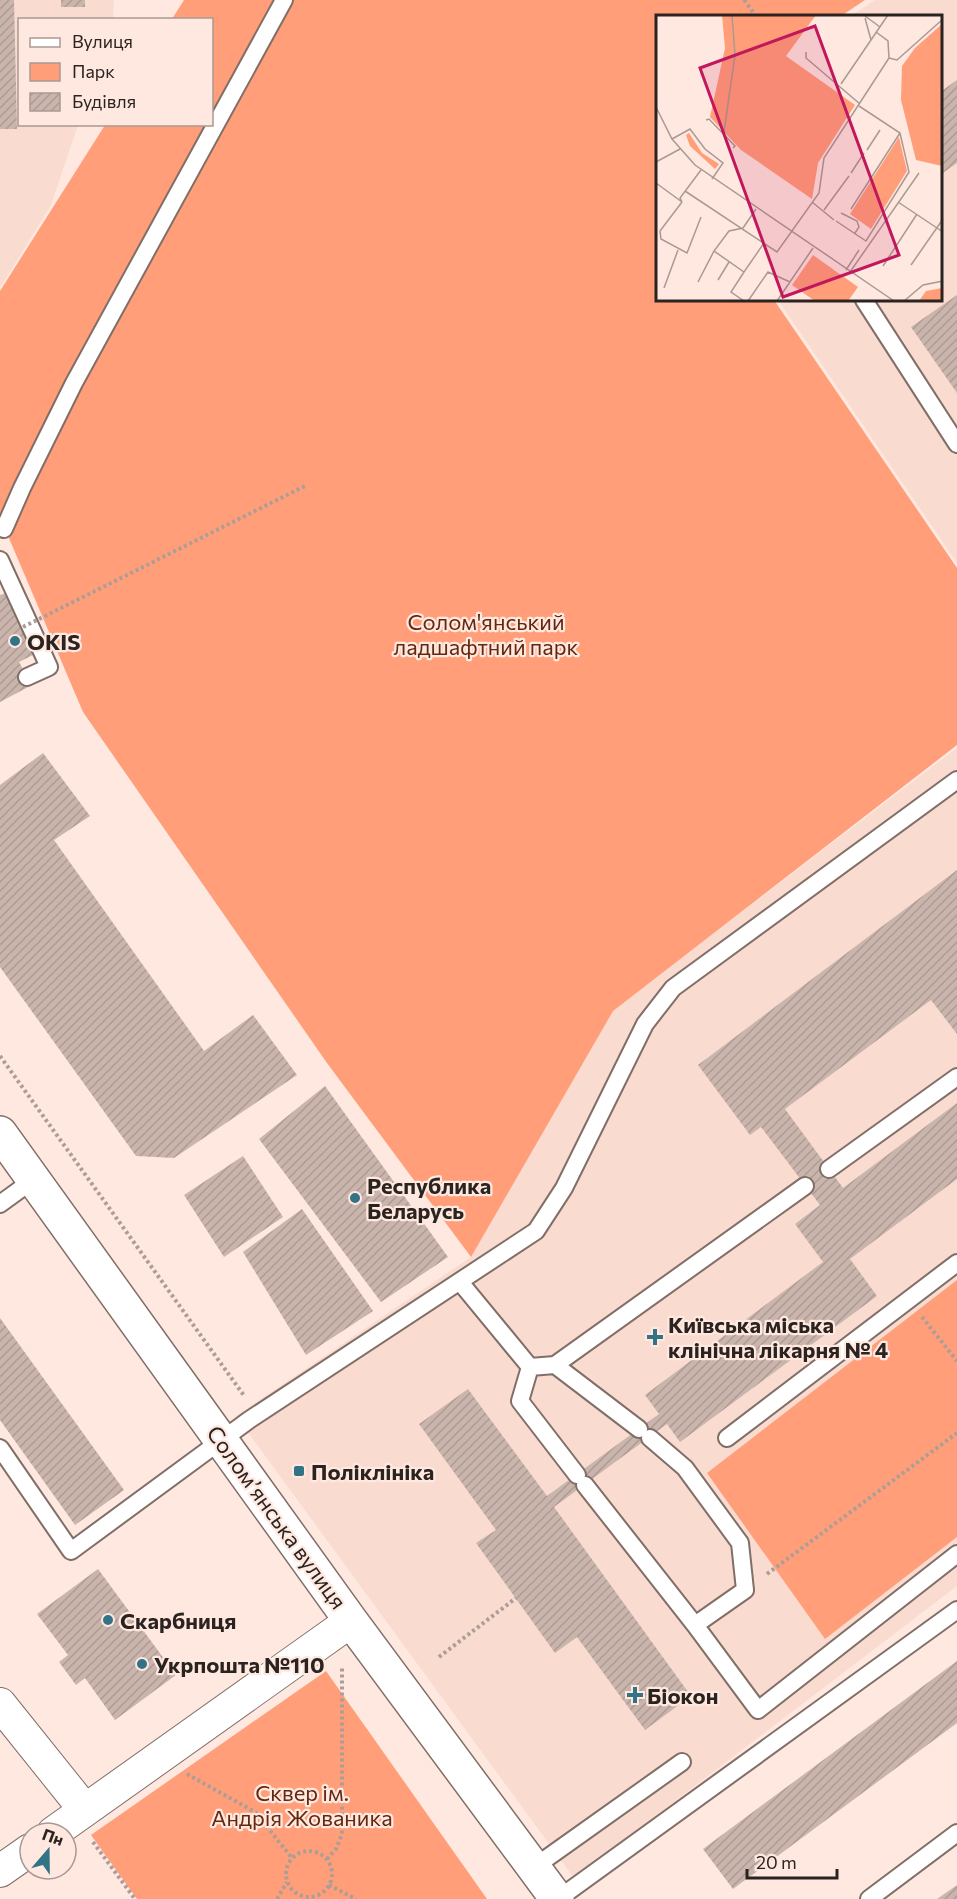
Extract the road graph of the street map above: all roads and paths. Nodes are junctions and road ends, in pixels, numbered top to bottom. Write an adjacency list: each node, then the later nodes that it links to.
1 (284, 0): 7 (lane)
2 (744, 0): 3 (path)
3 (755, 15)
4 (865, 302): 5 (lane)
5 (957, 444)
6 (304, 486): 9 (path, bridge)
7 (4, 529)
8 (0, 560): 10 (lane)
9 (23, 627)
10 (27, 677)
11 (957, 780): 20 (lane)
12 (0, 1056): 25 (path)
13 (957, 1077): 15 (lane)
14 (0, 1133): 16 (main road, Соломʼянська вулиця)
15 (829, 1169)
16 (33, 1180): 18 (lane); 28 (main road, Соломʼянська вулиця)
17 (806, 1186): 23 (lane)
18 (0, 1204)
19 (957, 1263): 21 (lane)
20 (460, 1282): 24 (lane); 25 (lane)
21 (908, 1300): 22 (path); 27 (lane)
22 (957, 1361)
23 (555, 1365): 24 (lane); 31 (lane)
24 (530, 1367): 35 (lane)
25 (257, 1415): 28 (lane)
26 (957, 1433): 31 (path)
27 (727, 1438)
28 (222, 1440): 29 (lane); 34 (main road, Соломʼянська вулиця)
29 (0, 1450)
30 (957, 1554): 35 (lane)
31 (745, 1590): 35 (lane)
32 (516, 1598): 37 (path)
33 (957, 1610): 54 (lane)
34 (351, 1621): 39 (street); 47 (main road, Соломʼянська вулиця)
35 (695, 1625)
36 (342, 1657): 46 (path)
37 (439, 1658)
38 (0, 1704): 41 (street)
39 (158, 1757): 41 (street); 45 (path)
40 (682, 1762): 47 (lane)
41 (86, 1822): 42 (street); 51 (path)
42 (78, 1825)
43 (957, 1833): 55 (lane)
44 (18, 1858): 48 (street)
45 (292, 1858): 46 (path); 49 (path)
46 (327, 1859): 50 (path)
47 (533, 1868): 54 (main road, Соломʼянська вулиця)
48 (0, 1871)
49 (287, 1881): 50 (path); 52 (path)
50 (329, 1885): 53 (path)
51 (135, 1899)
52 (277, 1899)
53 (356, 1899)
54 (557, 1899)
55 (869, 1899)

